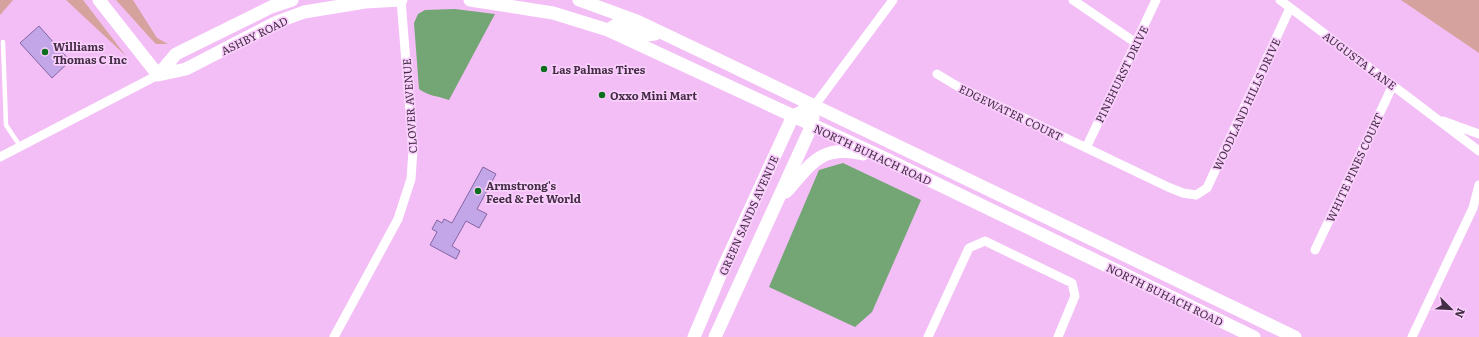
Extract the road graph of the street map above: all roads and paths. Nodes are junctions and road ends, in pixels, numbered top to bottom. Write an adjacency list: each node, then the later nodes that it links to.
1 (99, 0): 18 (main road)
2 (292, 0): 10 (main road, ASHBY ROAD)
3 (401, 0): 12 (main road, ASHBY ROAD); 35 (street, CLOVER AVENUE)
4 (579, 0): 14 (main road, NORTH BUHACH ROAD)
5 (893, 0): 20 (street, GREEN SANDS AVENUE)
6 (1073, 0): 16 (street)
7 (1156, 0): 16 (street, PINEHURST DRIVE)
8 (1280, 0): 11 (street, AUGUSTA LANE)
9 (476, 1): 13 (main road, NORTH BUHACH ROAD)
10 (271, 7): 12 (main road); 18 (main road, ASHBY ROAD)
11 (1290, 8): 19 (street, AUGUSTA LANE); 31 (street, WOODLAND HILLS DRIVE)
12 (277, 22): 18 (main road, ASHBY ROAD)
13 (608, 30): 14 (main road); 21 (main road, NORTH BUHACH ROAD)
14 (662, 33): 20 (main road, NORTH BUHACH ROAD)
15 (3, 42): 25 (lane)
16 (1136, 44): 26 (street, PINEHURST DRIVE)
17 (937, 74): 26 (street, EDGEWATER COURT)
18 (158, 75): 25 (street, ASHBY ROAD)
19 (1393, 84): 22 (street, AUGUSTA LANE); 34 (street, WHITE PINES COURT)
20 (815, 105): 21 (main road, GREEN SANDS AVENUE); 23 (main road, GREEN SANDS AVENUE); 41 (main road, NORTH BUHACH ROAD)
21 (793, 116): 23 (main road, NORTH BUHACH ROAD); 36 (main road, GREEN SANDS AVENUE)
22 (1440, 120): 24 (street, AUGUSTA LANE); 27 (street, AUGUSTA LANE)
23 (812, 125): 29 (main road, NORTH BUHACH ROAD); 32 (main road, GREEN SANDS AVENUE)
24 (1479, 134)
25 (20, 146): 28 (street, ASHBY ROAD)
26 (1086, 148): 31 (street, EDGEWATER COURT)
27 (1479, 151)
28 (0, 157)
29 (886, 159): 32 (main road); 40 (main road, NORTH BUHACH ROAD)
30 (1479, 185): 33 (street)
31 (1196, 195)
32 (777, 203): 37 (main road, GREEN SANDS AVENUE)
33 (1476, 205): 42 (street)
34 (1315, 250)
35 (334, 337)
36 (694, 337)
37 (716, 337)
38 (928, 337): 39 (street)
39 (1058, 337)
40 (1254, 337)
41 (1295, 337)
42 (1412, 337)

